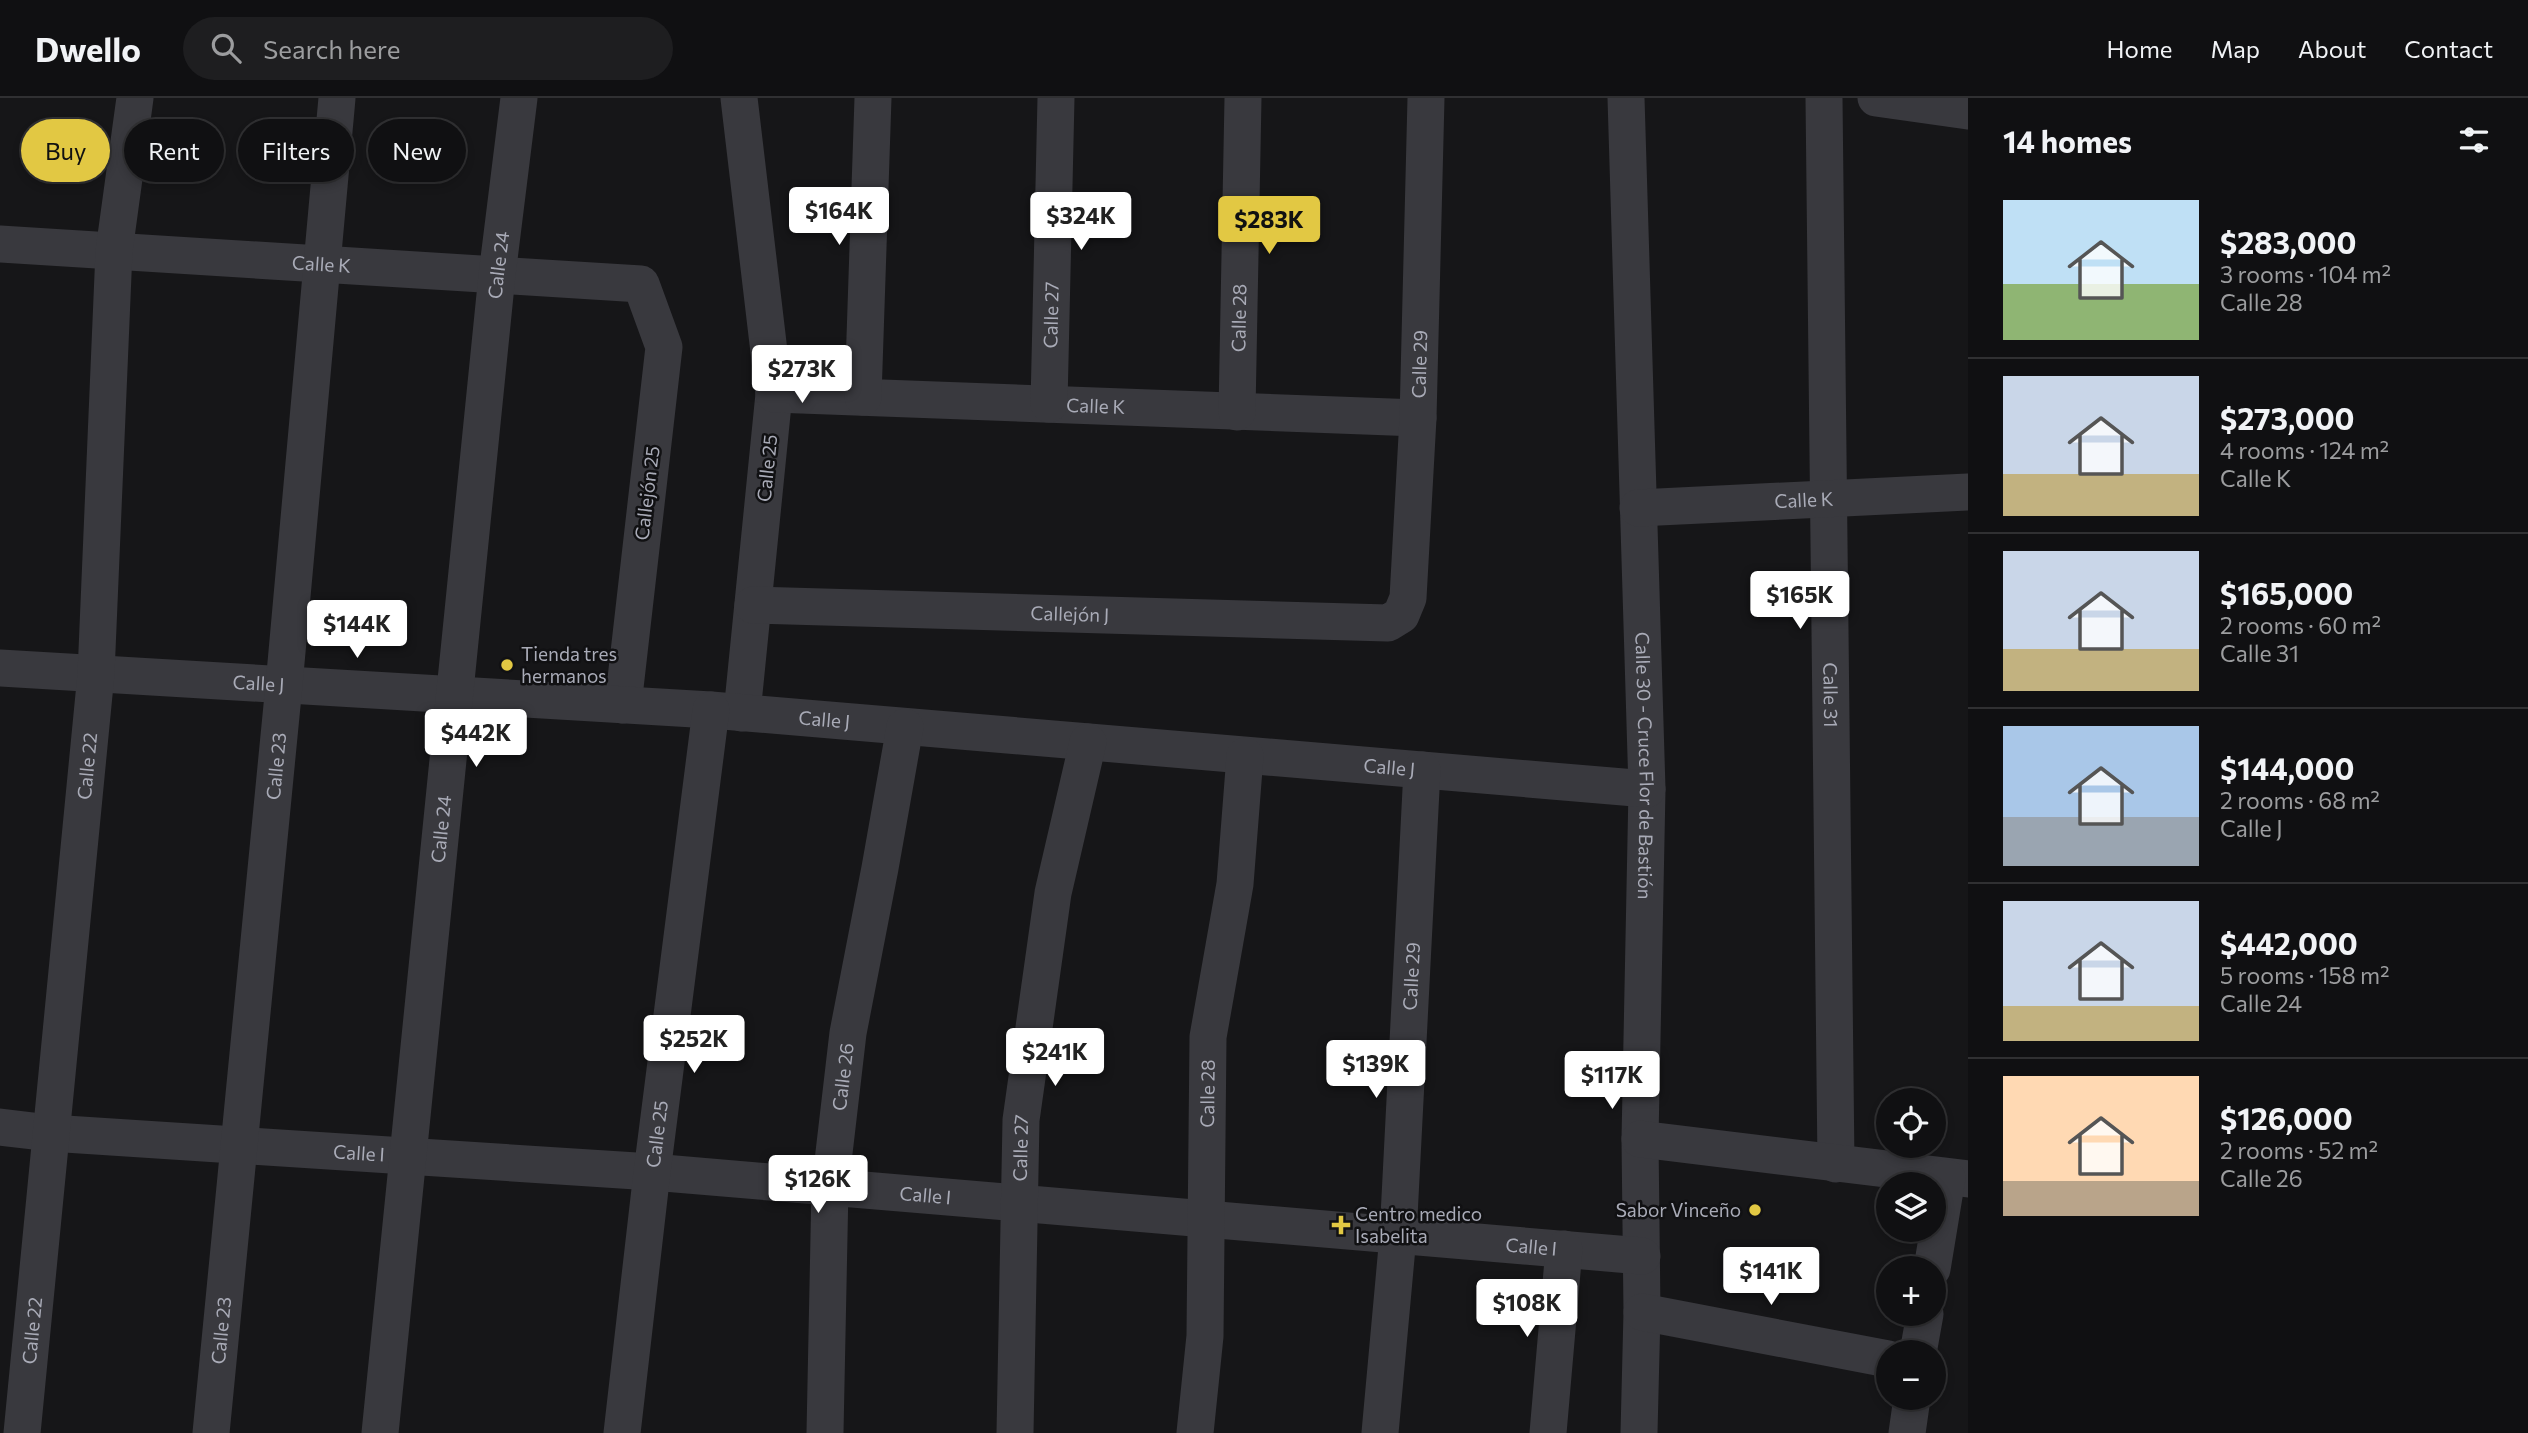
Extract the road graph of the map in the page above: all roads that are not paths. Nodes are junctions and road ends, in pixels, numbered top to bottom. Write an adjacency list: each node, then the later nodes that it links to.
1 (135, 98): 14 (street, Calle 22)
2 (337, 98): 15 (street, Calle 23)
3 (519, 98): 16 (street, Calle 24)
4 (739, 98): 18 (street, Calle 25)
5 (873, 98): 19 (street)
6 (1056, 98): 20 (street, Calle 27)
7 (1243, 98): 21 (street, Calle 28)
8 (1426, 98): 22 (street, Calle 29)
9 (1626, 98): 25 (street, Calle 30 - Cruce Flor de Bastión)
10 (1824, 98): 24 (street, Calle 31)
11 (1876, 98): 12 (street)
12 (1968, 111)
13 (0, 244): 14 (street, Calle K)
14 (114, 251): 15 (street, Calle K); 29 (street, Calle 22)
15 (323, 264): 16 (street, Calle K); 30 (street, Calle 23)
16 (497, 275): 17 (street, Calle K); 31 (street, Calle 24)
17 (641, 284): 32 (street, Callejón 25)
18 (774, 394): 19 (street, Calle K); 26 (street, Calle 25)
19 (863, 397): 20 (street, Calle K)
20 (1049, 404): 21 (street, Calle K)
21 (1237, 412): 22 (street, Calle K)
22 (1418, 418): 27 (street, Calle 29)
23 (1968, 492): 24 (street, Calle K)
24 (1828, 499): 25 (street, Calle K); 44 (street, Calle 31)
25 (1638, 508): 38 (street, Calle 30 - Cruce Flor de Bastión)
26 (753, 605): 27 (street, Callejón J); 33 (street, Calle 25)
27 (1388, 623)
28 (0, 668): 29 (street, Calle J)
29 (96, 674): 30 (street, Calle J); 40 (street, Calle 22)
30 (284, 685): 31 (street, Calle J); 42 (street, Calle 23)
31 (455, 695): 32 (street, Calle J); 43 (street, Calle 24)
32 (622, 705): 33 (street, Calle J)
33 (726, 712): 34 (street, Calle J); 45 (street, Calle 25)
34 (905, 727): 35 (street, Calle J); 47 (street, Calle 26)
35 (1088, 742): 36 (street, Calle J); 48 (street, Calle 27)
36 (1245, 756): 37 (street, Calle J); 49 (street, Calle 28)
37 (1422, 771): 38 (street, Calle J); 50 (street, Calle 29)
38 (1647, 789): 41 (street, Calle 30 - Cruce Flor de Bastión)
39 (0, 1127): 40 (street, Calle I)
40 (50, 1133): 42 (street, Calle I); 57 (street, Calle 22)
41 (1640, 1139): 44 (street); 52 (street, Calle 30 - Cruce Flor de Bastión)
42 (239, 1145): 43 (street, Calle I); 58 (street, Calle 23)
43 (408, 1156): 45 (street, Calle I); 59 (street, Calle 24)
44 (1836, 1164): 46 (street)
45 (652, 1172): 47 (street, Calle I); 60 (street, Calle 25)
46 (1958, 1178): 53 (street)
47 (830, 1187): 48 (street, Calle I); 61 (street, Calle 26)
48 (1020, 1204): 49 (street, Calle I); 62 (street, Calle 27)
49 (1208, 1219): 50 (street, Calle I); 63 (street, Calle 28)
50 (1398, 1236): 51 (street, Calle I); 64 (street, Calle 29)
51 (1564, 1249): 52 (street, Calle I); 65 (street)
52 (1642, 1256): 54 (street, Calle 30 - Cruce Flor de Bastión)
53 (1936, 1256)
54 (1642, 1312): 55 (street); 66 (street, Calle 30 - Cruce Flor de Bastión)
55 (1876, 1357)
56 (1910, 1410): 67 (street)
57 (22, 1433)
58 (211, 1433)
59 (380, 1433)
60 (622, 1433)
61 (825, 1433)
62 (1015, 1433)
63 (1195, 1433)
64 (1380, 1433)
65 (1548, 1433)
66 (1639, 1433)
67 (1907, 1433)

